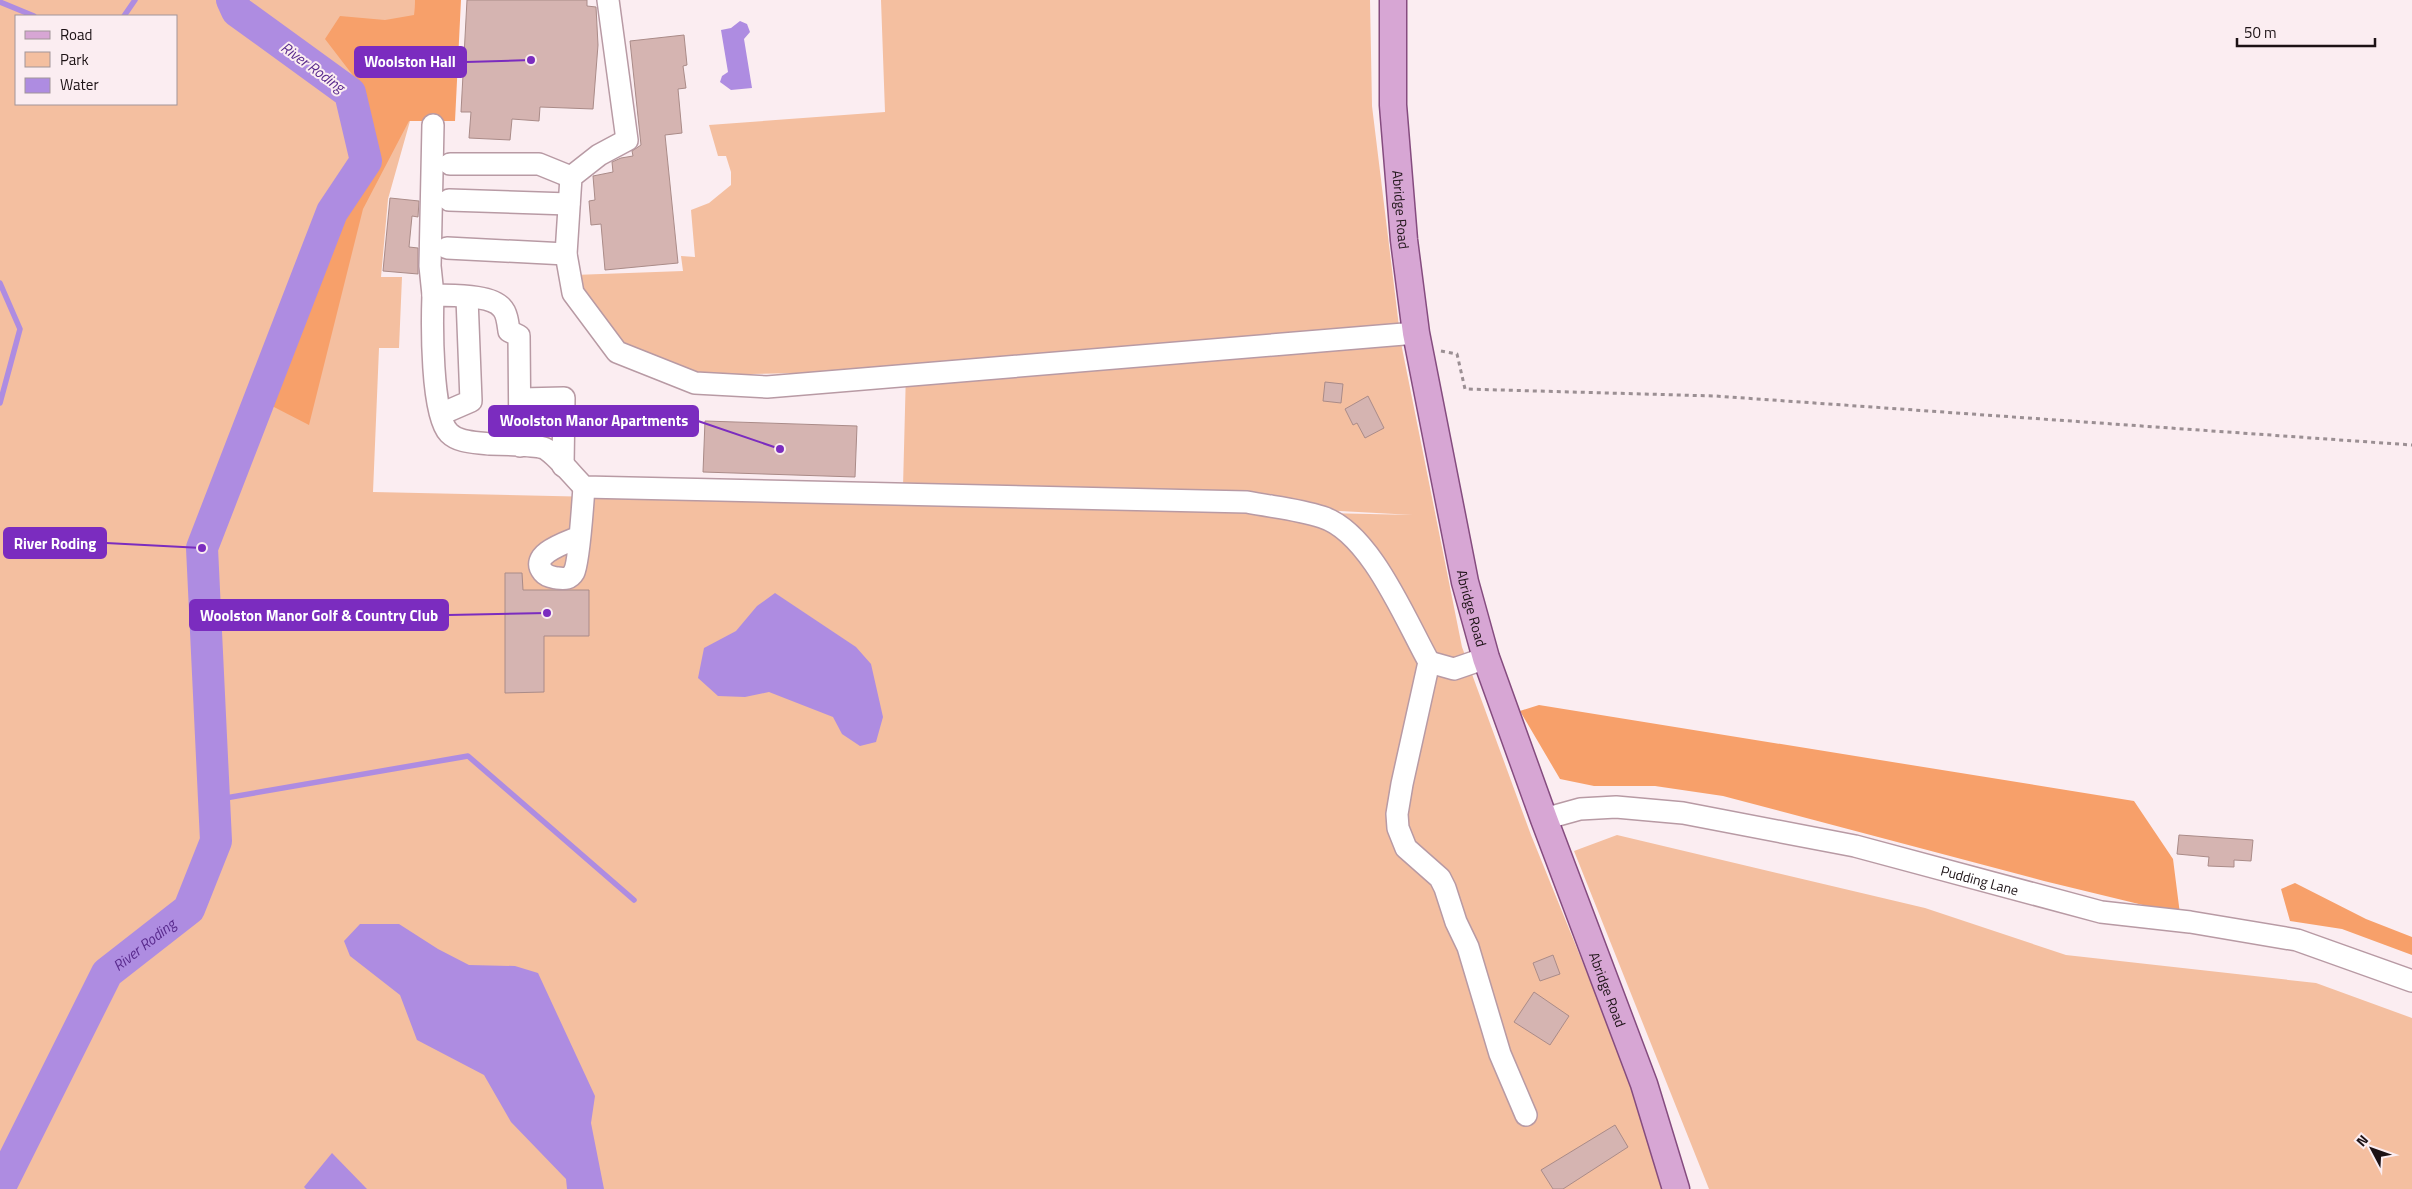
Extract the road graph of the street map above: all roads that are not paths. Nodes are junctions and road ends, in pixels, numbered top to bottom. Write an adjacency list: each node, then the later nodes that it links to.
1 (608, 0): 5 (street)
2 (1392, 0): 12 (main road, Abridge Road)
3 (433, 125): 10 (street)
4 (450, 164): 5 (street)
5 (571, 177): 7 (street)
6 (449, 200): 7 (street)
7 (569, 204): 9 (street)
8 (447, 248): 9 (street)
9 (566, 254): 12 (street)
10 (433, 295): 11 (street); 14 (street)
11 (467, 298): 13 (street); 14 (street)
12 (1418, 340): 19 (main road, Abridge Road)
13 (521, 399): 15 (street); 16 (street)
14 (441, 414): 15 (street)
15 (520, 446): 16 (street)
16 (563, 466): 17 (street)
17 (584, 487): 18 (street); 20 (street)
18 (579, 537)
19 (1486, 658): 20 (street); 21 (main road, Abridge Road)
20 (1429, 662): 23 (street)
21 (1544, 819): 22 (street, Pudding Lane); 24 (main road, Abridge Road)
22 (2412, 981)
23 (1526, 1115)
24 (1676, 1189)

